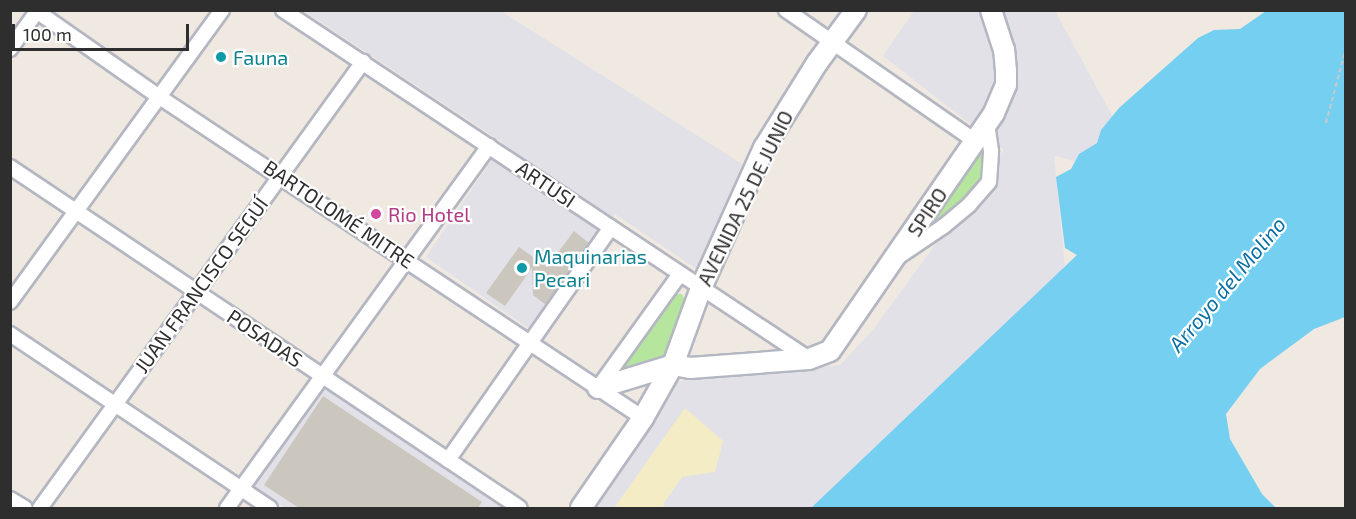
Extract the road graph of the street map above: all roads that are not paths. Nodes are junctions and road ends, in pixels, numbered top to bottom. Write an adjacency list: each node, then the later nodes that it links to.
1 (222, 10): 10 (street)
2 (283, 10): 9 (street, ARTUSI)
3 (786, 10): 7 (street)
4 (856, 10): 7 (main road, AVENIDA 25 DE JUNIO)
5 (991, 10): 11 (main road, SPIRO)
6 (36, 11): 8 (street); 10 (street, BARTOLOMÉ MITRE)
7 (832, 43): 12 (street); 21 (main road, AVENIDA 25 DE JUNIO)
8 (10, 49)
9 (363, 62): 13 (street, ARTUSI); 15 (street, JUAN FRANCISCO SEGUÍ)
10 (158, 96): 15 (street, BARTOLOMÉ MITRE); 16 (street)
11 (987, 123): 12 (main road, SPIRO); 19 (street)
12 (975, 141): 19 (main road, SPIRO)
13 (489, 146): 17 (street, ARTUSI); 18 (street)
14 (10, 167): 16 (street, POSADAS)
15 (281, 175): 18 (street, BARTOLOMÉ MITRE); 22 (street, JUAN FRANCISCO SEGUÍ)
16 (76, 211): 22 (street, POSADAS); 23 (street)
17 (610, 227): 20 (street, ARTUSI); 25 (street)
18 (407, 260): 25 (street, BARTOLOMÉ MITRE); 28 (street)
19 (895, 260): 26 (main road, SPIRO)
20 (680, 274): 21 (street, ARTUSI); 29 (street)
21 (701, 288): 26 (street, ARTUSI); 27 (main road, AVENIDA 25 DE JUNIO)
22 (197, 292): 28 (street, POSADAS); 30 (street, JUAN FRANCISCO SEGUÍ)
23 (10, 302)
24 (10, 334): 30 (street)
25 (530, 342): 29 (street, BARTOLOMÉ MITRE); 32 (street)
26 (810, 359): 27 (main road)
27 (673, 365): 29 (main road); 31 (main road, AVENIDA 25 DE JUNIO)
28 (324, 376): 32 (street, POSADAS); 33 (street)
29 (598, 388): 31 (street, BARTOLOMÉ MITRE)
30 (115, 405): 33 (street); 36 (street, JUAN FRANCISCO SEGUÍ)
31 (643, 418): 40 (main road, AVENIDA 25 DE JUNIO)
32 (448, 460): 39 (street, POSADAS)
33 (241, 489): 37 (street); 38 (street)
34 (10, 499): 35 (street)
35 (25, 508)
36 (40, 508)
37 (227, 508)
38 (270, 508)
39 (520, 508)
40 (581, 508)

